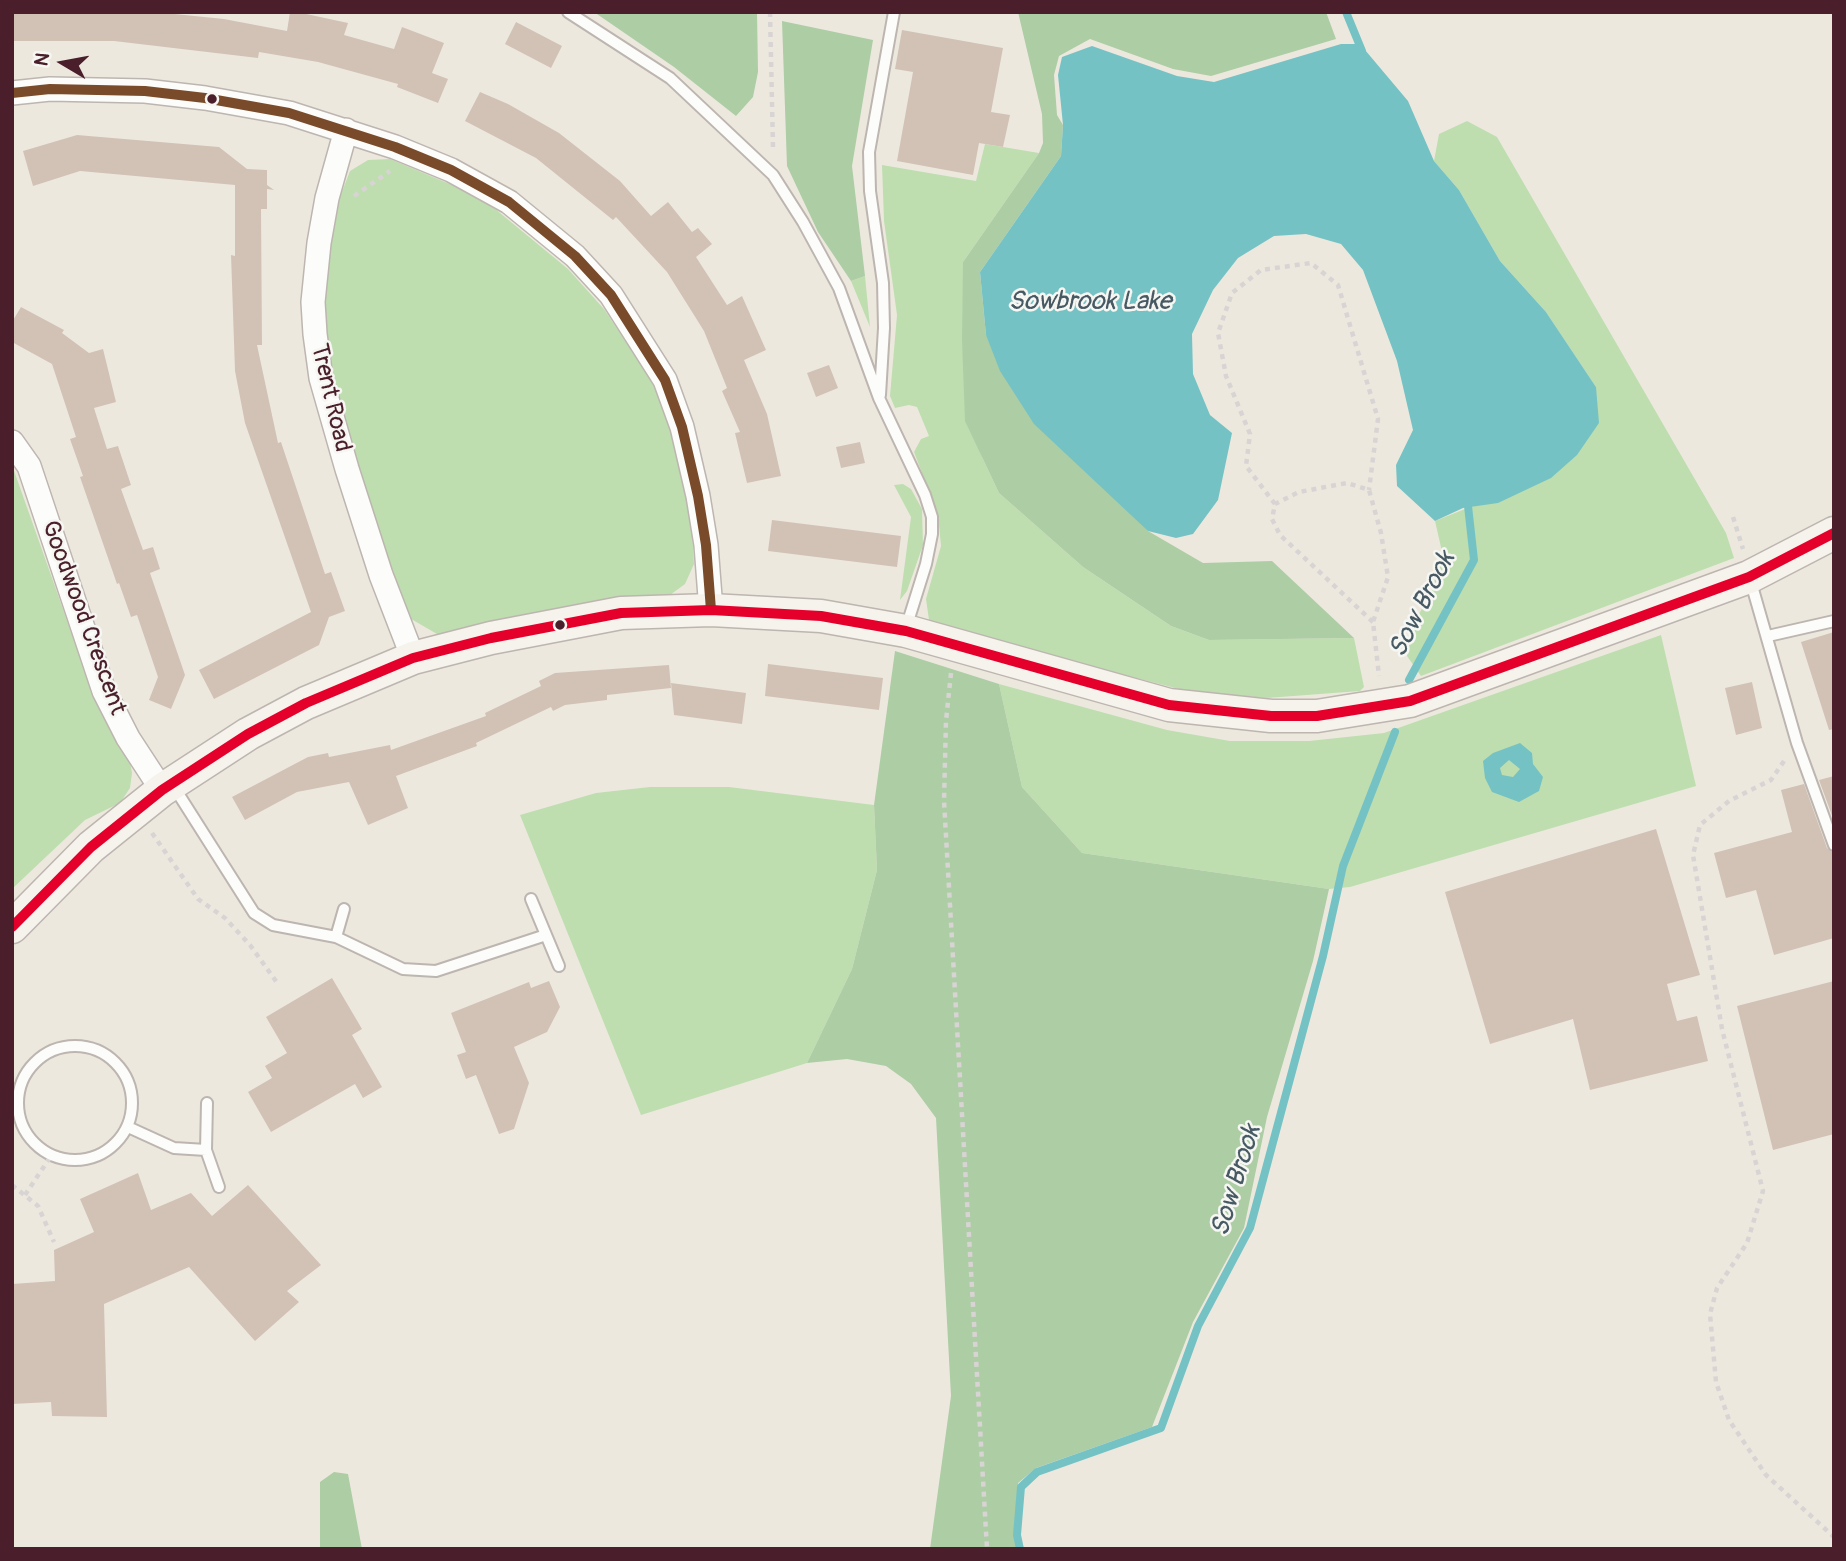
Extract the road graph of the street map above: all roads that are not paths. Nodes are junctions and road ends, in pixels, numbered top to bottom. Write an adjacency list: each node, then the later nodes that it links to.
1 (568, 12): 5 (lane)
2 (894, 12): 5 (lane)
3 (12, 93): 4 (street)
4 (346, 131): 9 (street); 13 (street, Trent Road)
5 (879, 398): 11 (lane)
6 (12, 442): 14 (street, Goodwood Crescent)
7 (1834, 533): 8 (street)
8 (1749, 577): 11 (street); 12 (lane)
9 (710, 610): 11 (street); 13 (street)
10 (1834, 621): 12 (lane)
11 (906, 631)
12 (1768, 636): 15 (lane)
13 (413, 658): 14 (street)
14 (167, 787): 18 (street); 20 (lane)
15 (1834, 845)
16 (531, 899): 19 (lane)
17 (344, 908): 20 (lane)
18 (12, 927)
19 (546, 935): 20 (lane); 21 (lane)
20 (337, 937)
21 (558, 966)
22 (207, 1103): 25 (lane)
23 (15, 1113): 24 (lane); 24 (lane)
24 (128, 1127): 25 (lane)
25 (205, 1150): 26 (lane)
26 (219, 1187)

